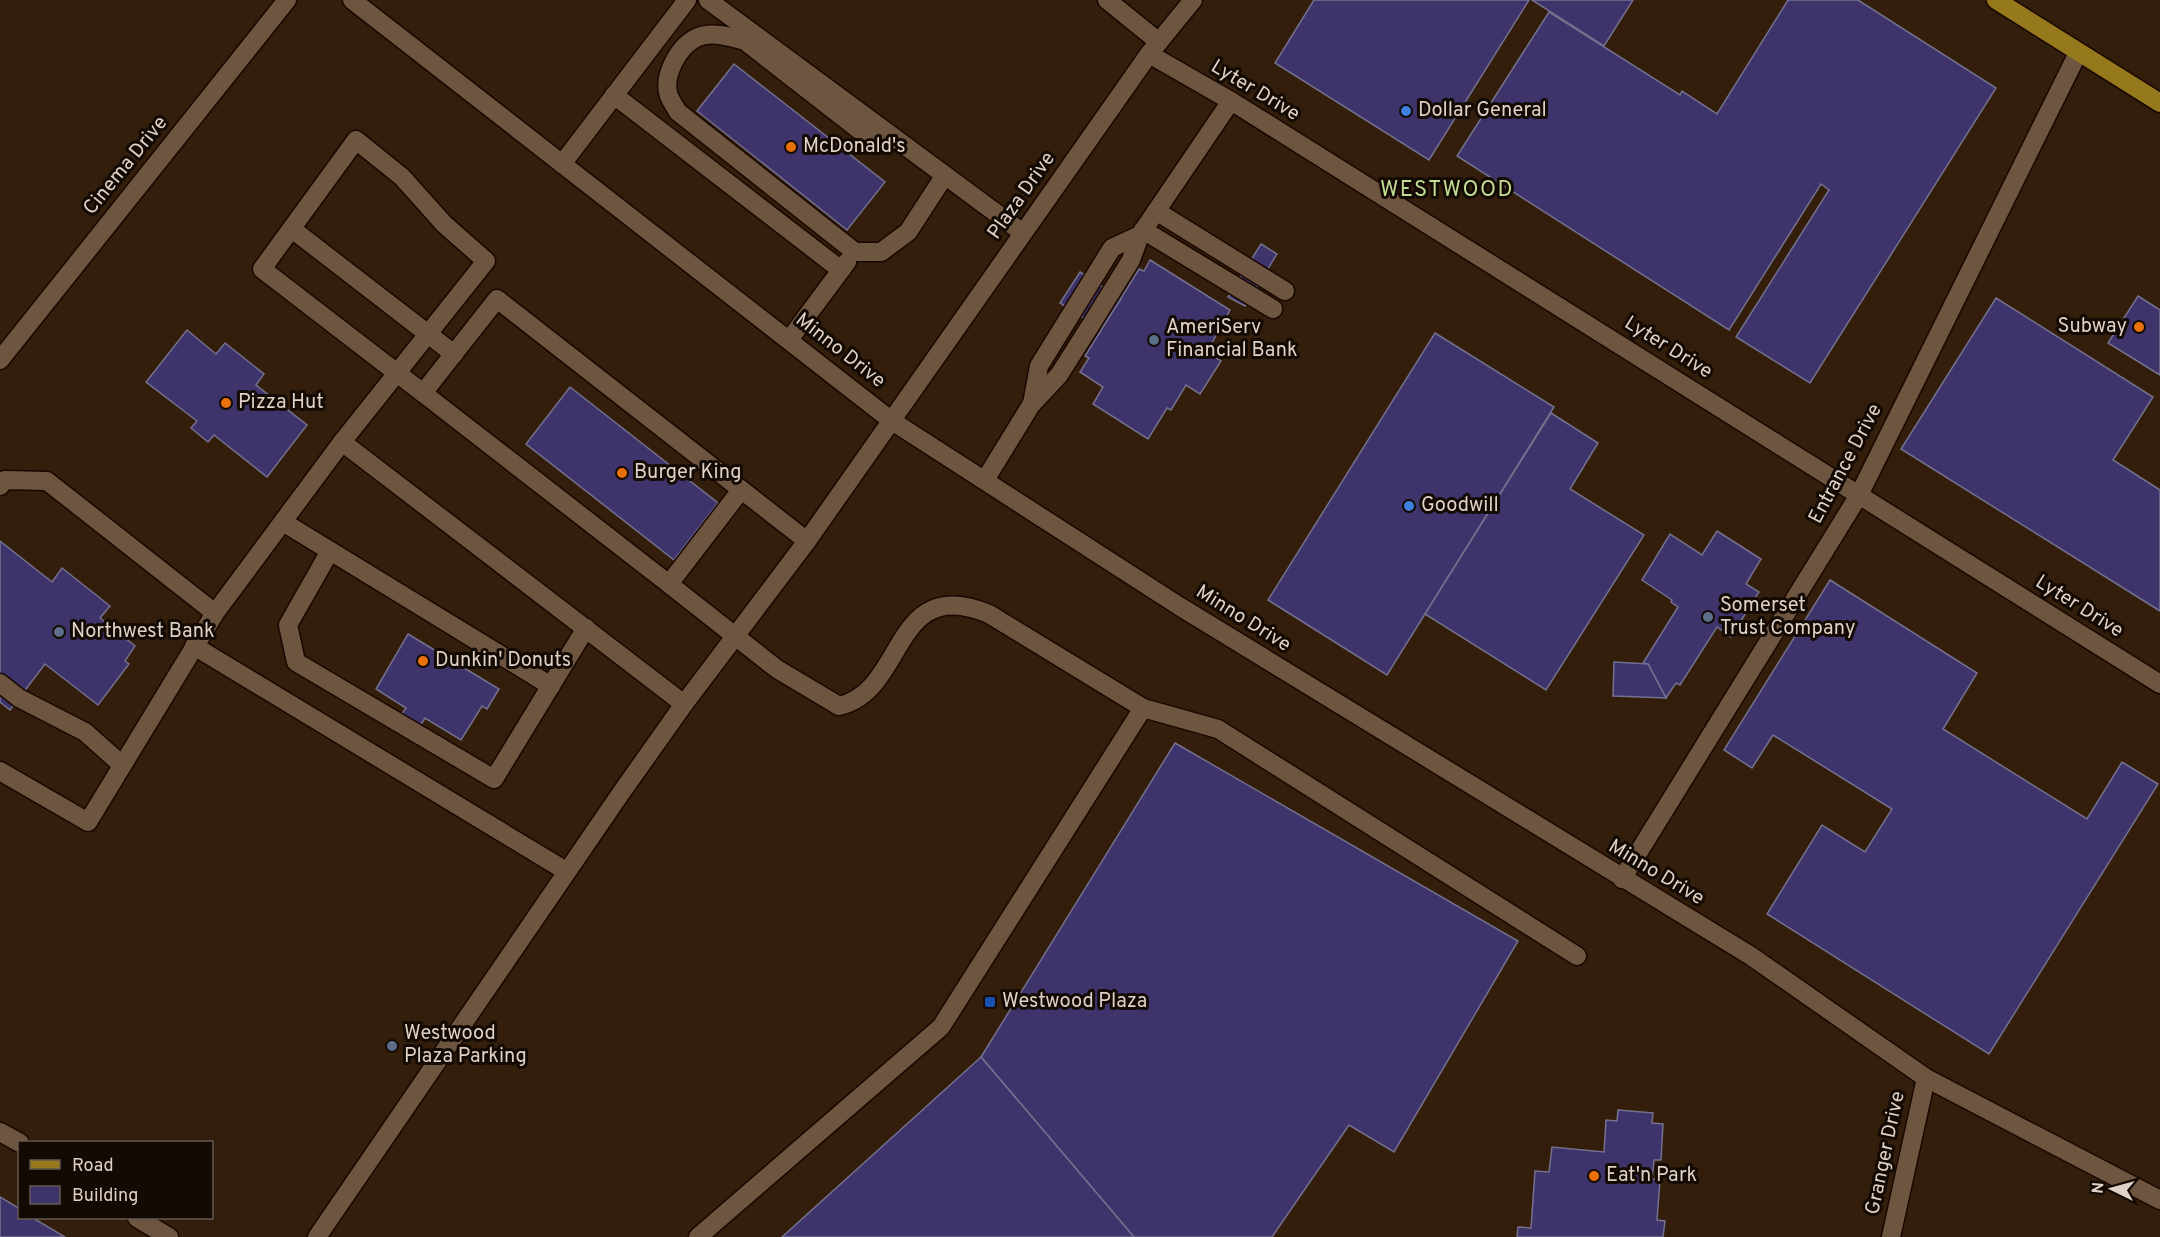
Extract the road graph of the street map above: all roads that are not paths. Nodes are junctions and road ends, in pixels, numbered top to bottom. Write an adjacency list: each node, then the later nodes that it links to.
1 (287, 0): 27 (street, Cinema Drive)
2 (352, 0): 14 (street, Minno Drive)
3 (687, 0): 10 (street)
4 (708, 0): 13 (street)
5 (1107, 0): 8 (street, Lyter Drive)
6 (1193, 0): 8 (street, Plaza Drive)
7 (1996, 0): 9 (main road)
8 (1154, 48): 11 (street, Lyter Drive); 19 (street, Plaza Drive)
9 (2078, 53): 12 (main road); 35 (street, Entrance Drive)
10 (614, 95): 14 (street); 21 (street)
11 (1231, 101): 16 (street); 35 (street, Lyter Drive)
12 (2160, 103)
13 (886, 132): 15 (street); 20 (street)
14 (562, 164): 25 (street, Minno Drive)
15 (945, 175): 19 (street); 20 (street)
16 (1156, 212): 18 (street); 22 (street)
17 (292, 229): 24 (street); 24 (street); 28 (street)
18 (1142, 232): 23 (street); 32 (street)
19 (1023, 233): 30 (street, Plaza Drive)
20 (855, 252): 21 (street)
21 (841, 270): 25 (street)
22 (1285, 291)
23 (1274, 309)
24 (429, 333): 26 (street); 28 (street)
25 (789, 340): 30 (street, Minno Drive)
26 (454, 354): 29 (street); 34 (street)
27 (0, 360)
28 (398, 374): 29 (street); 31 (street)
29 (423, 393): 39 (street)
30 (892, 421): 32 (street, Minno Drive); 37 (street, Plaza Drive)
31 (342, 442): 36 (street); 41 (street)
32 (985, 480): 52 (street, Minno Drive)
33 (0, 486): 40 (street)
34 (741, 490): 37 (street); 39 (street)
35 (1859, 495): 45 (street, Lyter Drive); 52 (street, Entrance Drive)
36 (283, 522): 38 (street); 40 (street)
37 (807, 541): 42 (street, Plaza Drive)
38 (330, 551): 46 (street); 46 (street)
39 (669, 584): 42 (street)
40 (214, 613): 43 (street)
41 (586, 628): 46 (street); 47 (street)
42 (736, 637): 47 (street, Plaza Drive); 48 (street)
43 (194, 646): 49 (street); 51 (street)
44 (0, 683): 49 (street)
45 (2160, 684)
46 (550, 686)
47 (684, 704): 51 (street, Plaza Drive)
48 (1143, 708): 53 (street); 61 (street)
49 (122, 765): 50 (street)
50 (0, 771)
51 (566, 871): 60 (street, Plaza Drive)
52 (1622, 879): 54 (street, Minno Drive)
53 (1577, 956)
54 (1926, 1078): 57 (street, Minno Drive); 62 (street, Granger Drive)
55 (0, 1132): 56 (street)
56 (18, 1142)
57 (2160, 1200)
58 (138, 1219): 59 (street)
59 (169, 1237)
60 (317, 1237)
61 (698, 1237)
62 (1891, 1237)

